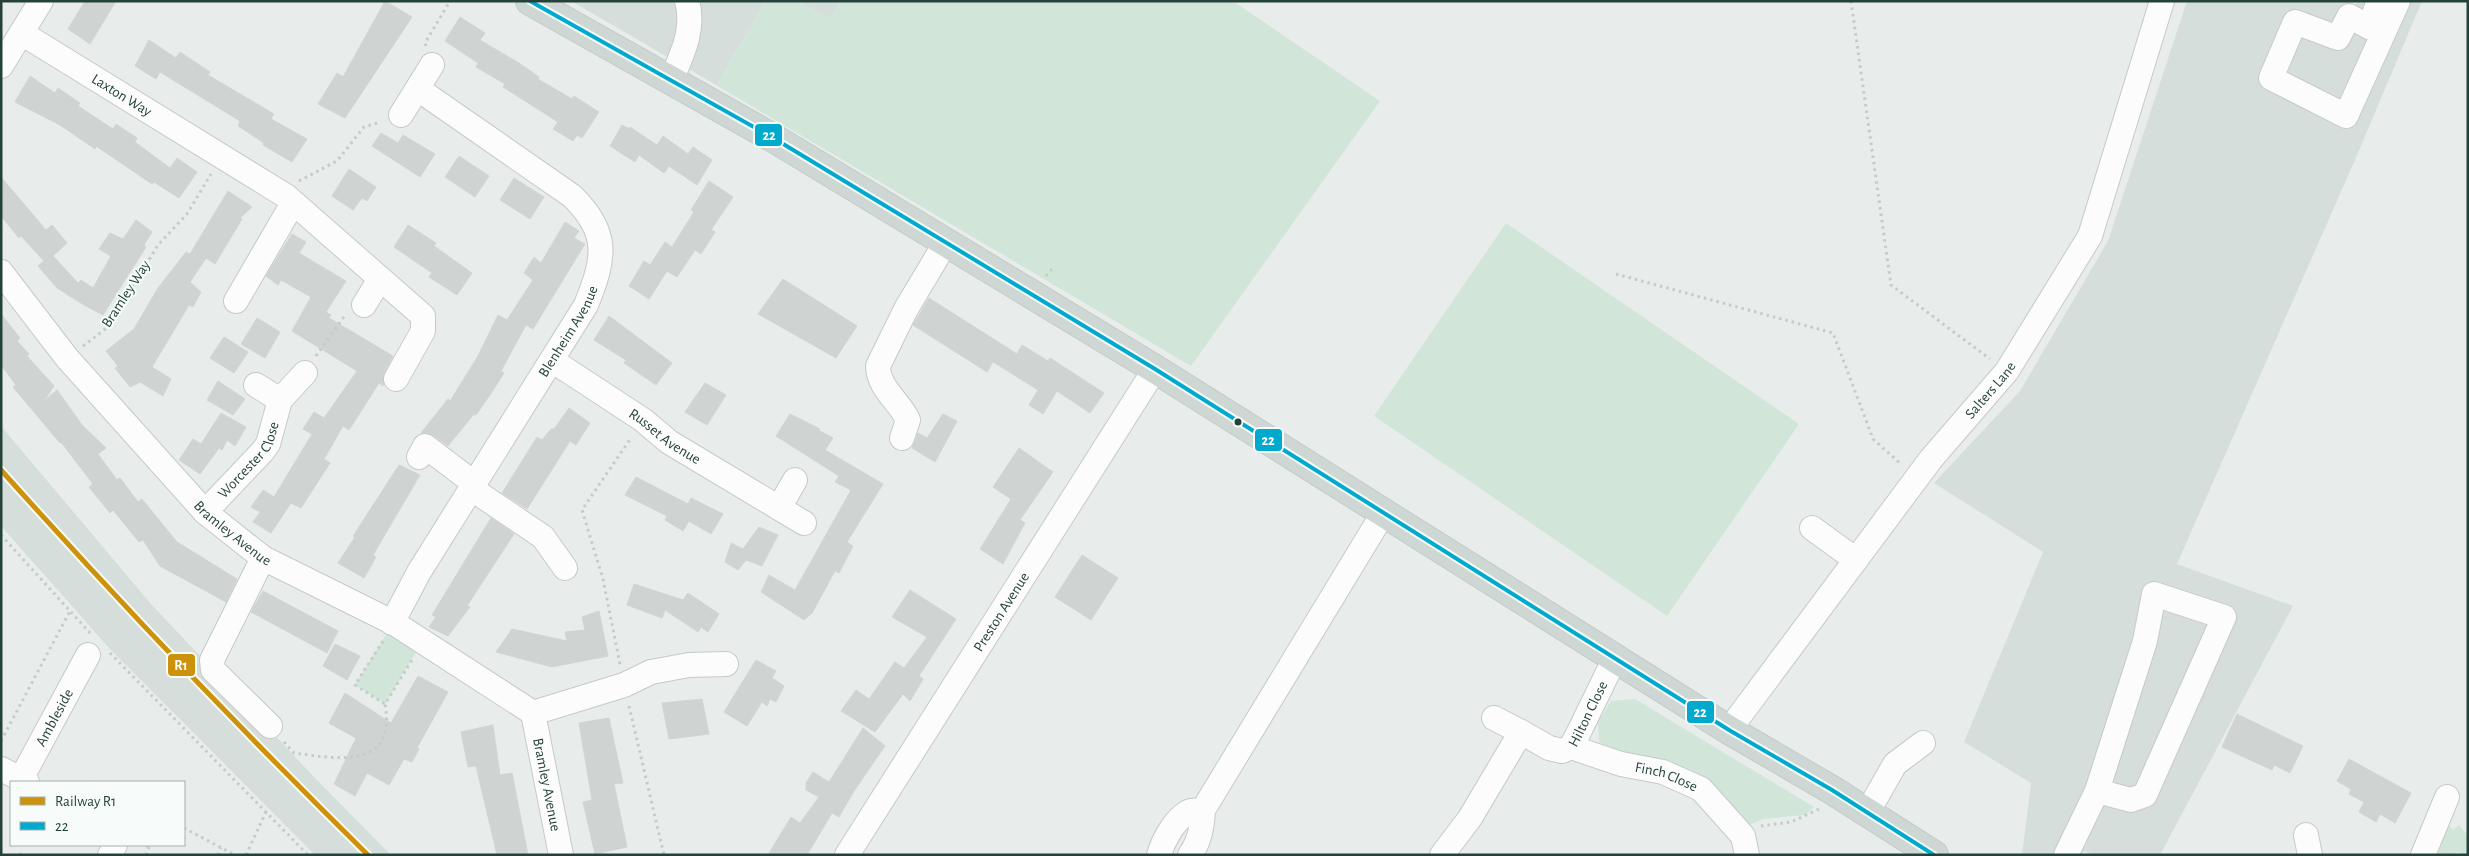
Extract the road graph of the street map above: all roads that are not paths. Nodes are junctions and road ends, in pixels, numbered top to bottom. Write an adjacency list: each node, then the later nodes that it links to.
1 (41, 1): 7 (street)
2 (530, 1): 10 (main road)
3 (687, 1): 10 (street)
4 (2162, 1): 35 (street, Salters Lane)
5 (2379, 1): 6 (street)
6 (2398, 1)
7 (23, 34): 9 (street); 13 (street, Laxton Way)
8 (432, 65): 11 (street)
9 (1, 66)
10 (671, 80): 14 (main road)
11 (418, 88): 12 (street); 19 (street, Blenheim Avenue)
12 (401, 115)
13 (289, 200): 16 (street, Laxton Way); 17 (street)
14 (946, 242): 20 (main road); 25 (street)
15 (1, 272): 30 (street, Bramley Avenue)
16 (380, 280): 18 (street); 22 (street, Laxton Way)
17 (236, 301)
18 (364, 305)
19 (553, 361): 28 (street, Blenheim Avenue); 29 (street, Russet Avenue)
20 (1155, 369): 31 (main road); 55 (street, Preston Avenue)
21 (305, 373): 24 (street, Worcester Close)
22 (396, 379)
23 (256, 385): 24 (street, Worcester Close)
24 (280, 400): 30 (street, Worcester Close)
25 (902, 438)
26 (420, 457): 28 (street)
27 (795, 480): 29 (street)
28 (473, 486): 36 (street); 37 (street, Blenheim Avenue)
29 (779, 508): 32 (street, Russet Avenue)
30 (204, 512): 34 (street, Bramley Avenue)
31 (1384, 512): 39 (main road); 51 (street)
32 (804, 523)
33 (1812, 528): 35 (street)
34 (263, 558): 37 (street, Bramley Avenue); 43 (street)
35 (1856, 560): 44 (street, Salters Lane)
36 (565, 568)
37 (393, 623): 41 (street, Bramley Avenue)
38 (96, 647): 48 (street, Ambleside)
39 (1615, 658): 44 (main road); 47 (street, Hilton Close)
40 (726, 664): 41 (street)
41 (533, 713): 54 (street, Bramley Avenue)
42 (1494, 718): 45 (street, Hilton Close)
43 (270, 726)
44 (1729, 730): 52 (main road)
45 (1522, 732): 47 (street, Hilton Close); 58 (street)
46 (1923, 743): 52 (street)
47 (1571, 747): 53 (street, Finch Close)
48 (16, 777)
49 (2098, 791): 49 (street); 60 (street)
50 (2447, 797): 61 (street)
51 (1203, 810): 56 (street); 57 (street)
52 (1866, 813): 59 (main road)
53 (1740, 848)
54 (561, 855)
55 (847, 855)
56 (1159, 855)
57 (1190, 855)
58 (1442, 855)
59 (1934, 855)
60 (2066, 855)
61 (2423, 855)

